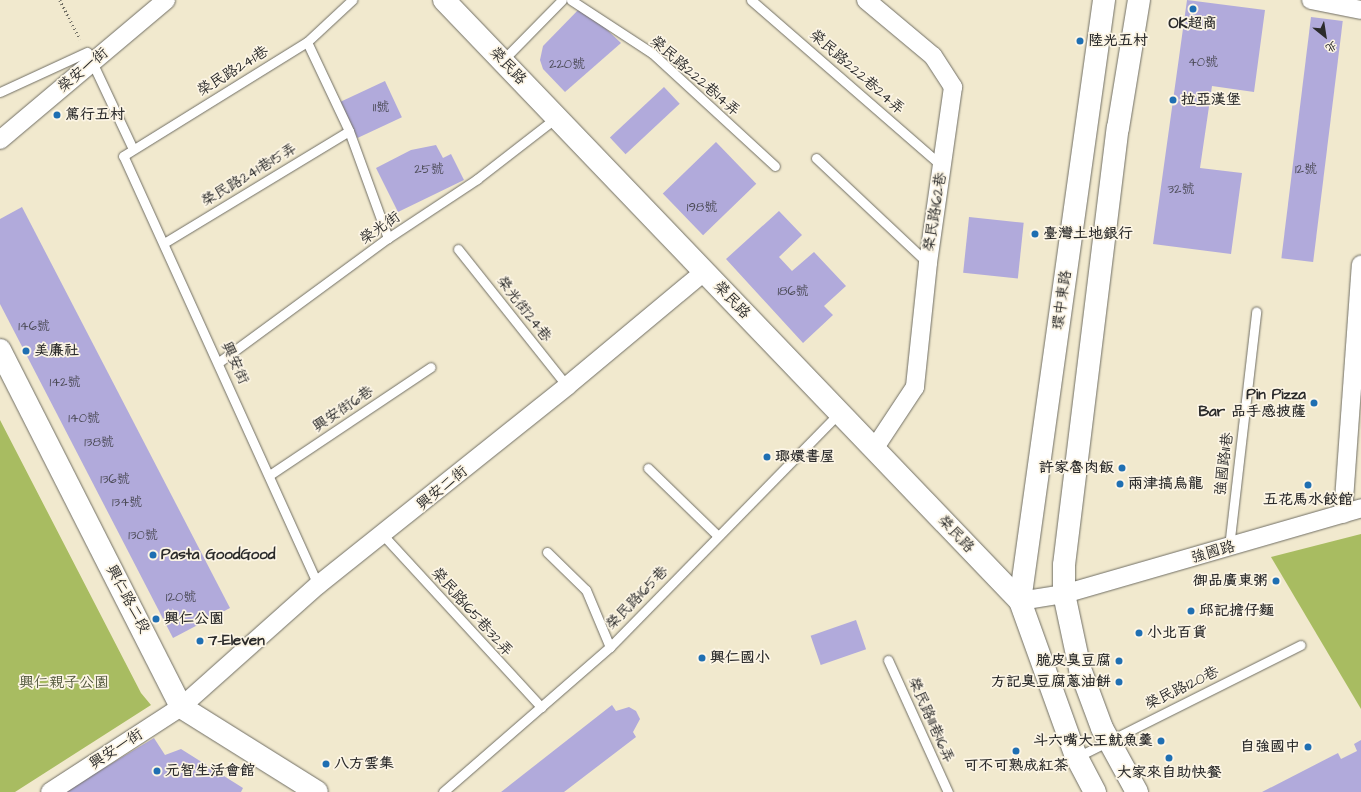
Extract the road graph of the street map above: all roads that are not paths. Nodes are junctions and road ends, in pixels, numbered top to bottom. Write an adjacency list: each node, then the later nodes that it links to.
1 (166, 0): 13 (street, 榮安一街)
2 (352, 0): 12 (lane, 榮民路241巷)
3 (444, 0): 14 (street, 榮民路)
4 (562, 0): 14 (lane)
5 (571, 0): 22 (lane, 榮民路222巷14弄)
6 (751, 0): 23 (lane, 榮民路222巷24弄)
7 (866, 0): 23 (street, 榮民路162巷)
8 (1104, 0): 47 (street, 環中東路)
9 (1139, 0): 46 (street)
10 (1312, 0): 11 (street)
11 (1361, 10)
12 (307, 42): 17 (lane); 19 (lane, 榮民路241巷)
13 (89, 57): 15 (lane); 18 (street, 榮安一街); 19 (lane)
14 (503, 60): 16 (street, 榮民路)
15 (0, 92)
16 (557, 117): 24 (lane, 榮光街); 29 (street, 榮民路)
17 (349, 131): 24 (lane); 25 (lane, 榮民路241巷15弄)
18 (0, 140)
19 (133, 149): 20 (lane, 榮民路241巷)
20 (123, 156): 25 (lane, 興安街)
21 (816, 158): 27 (lane)
22 (775, 166)
23 (942, 166): 27 (street, 榮民路162巷)
24 (388, 238): 32 (lane, 榮光街)
25 (164, 243): 32 (lane, 興安街)
26 (458, 249): 34 (lane, 榮光街24巷)
27 (928, 263): 36 (street, 榮民路162巷)
28 (1361, 264): 40 (street)
29 (704, 272): 34 (street, 興安二街); 35 (street, 榮民路)
30 (1256, 312): 43 (lane, 強國路11巷)
31 (0, 350): 51 (street, 興仁路二段)
32 (220, 362): 38 (lane, 興安街)
33 (431, 367): 38 (lane, 興安街6巷)
34 (567, 386): 41 (street, 興安二街)
35 (840, 412): 36 (street, 榮民路); 42 (lane, 榮民路165巷)
36 (874, 449): 47 (street, 榮民路)
37 (648, 468): 42 (lane)
38 (271, 474): 45 (lane, 興安街)
39 (1361, 508): 40 (street, 強國路)
40 (1343, 514): 43 (street, 強國路)
41 (383, 535): 45 (street, 興安二街); 52 (lane, 榮民路165巷32弄)
42 (717, 535): 49 (lane, 榮民路165巷)
43 (1229, 548): 46 (street, 強國路)
44 (547, 552): 49 (lane)
45 (318, 585): 51 (street, 興安二街)
46 (1064, 594): 47 (street); 53 (street)
47 (1020, 601): 54 (street, 榮民路)
48 (1301, 645): 53 (lane, 榮民路120巷)
49 (610, 647): 52 (lane, 榮民路165巷)
50 (888, 660): 58 (lane, 榮民路111巷16弄)
51 (181, 707): 55 (street, 興安一街); 56 (street)
52 (541, 707): 57 (lane, 榮民路165巷)
53 (1109, 740): 54 (lane, 榮民路120巷); 60 (street)
54 (1077, 758): 59 (street, 榮民路)
55 (50, 792)
56 (318, 792)
57 (443, 792)
58 (948, 792)
59 (1095, 792)
60 (1137, 792)

